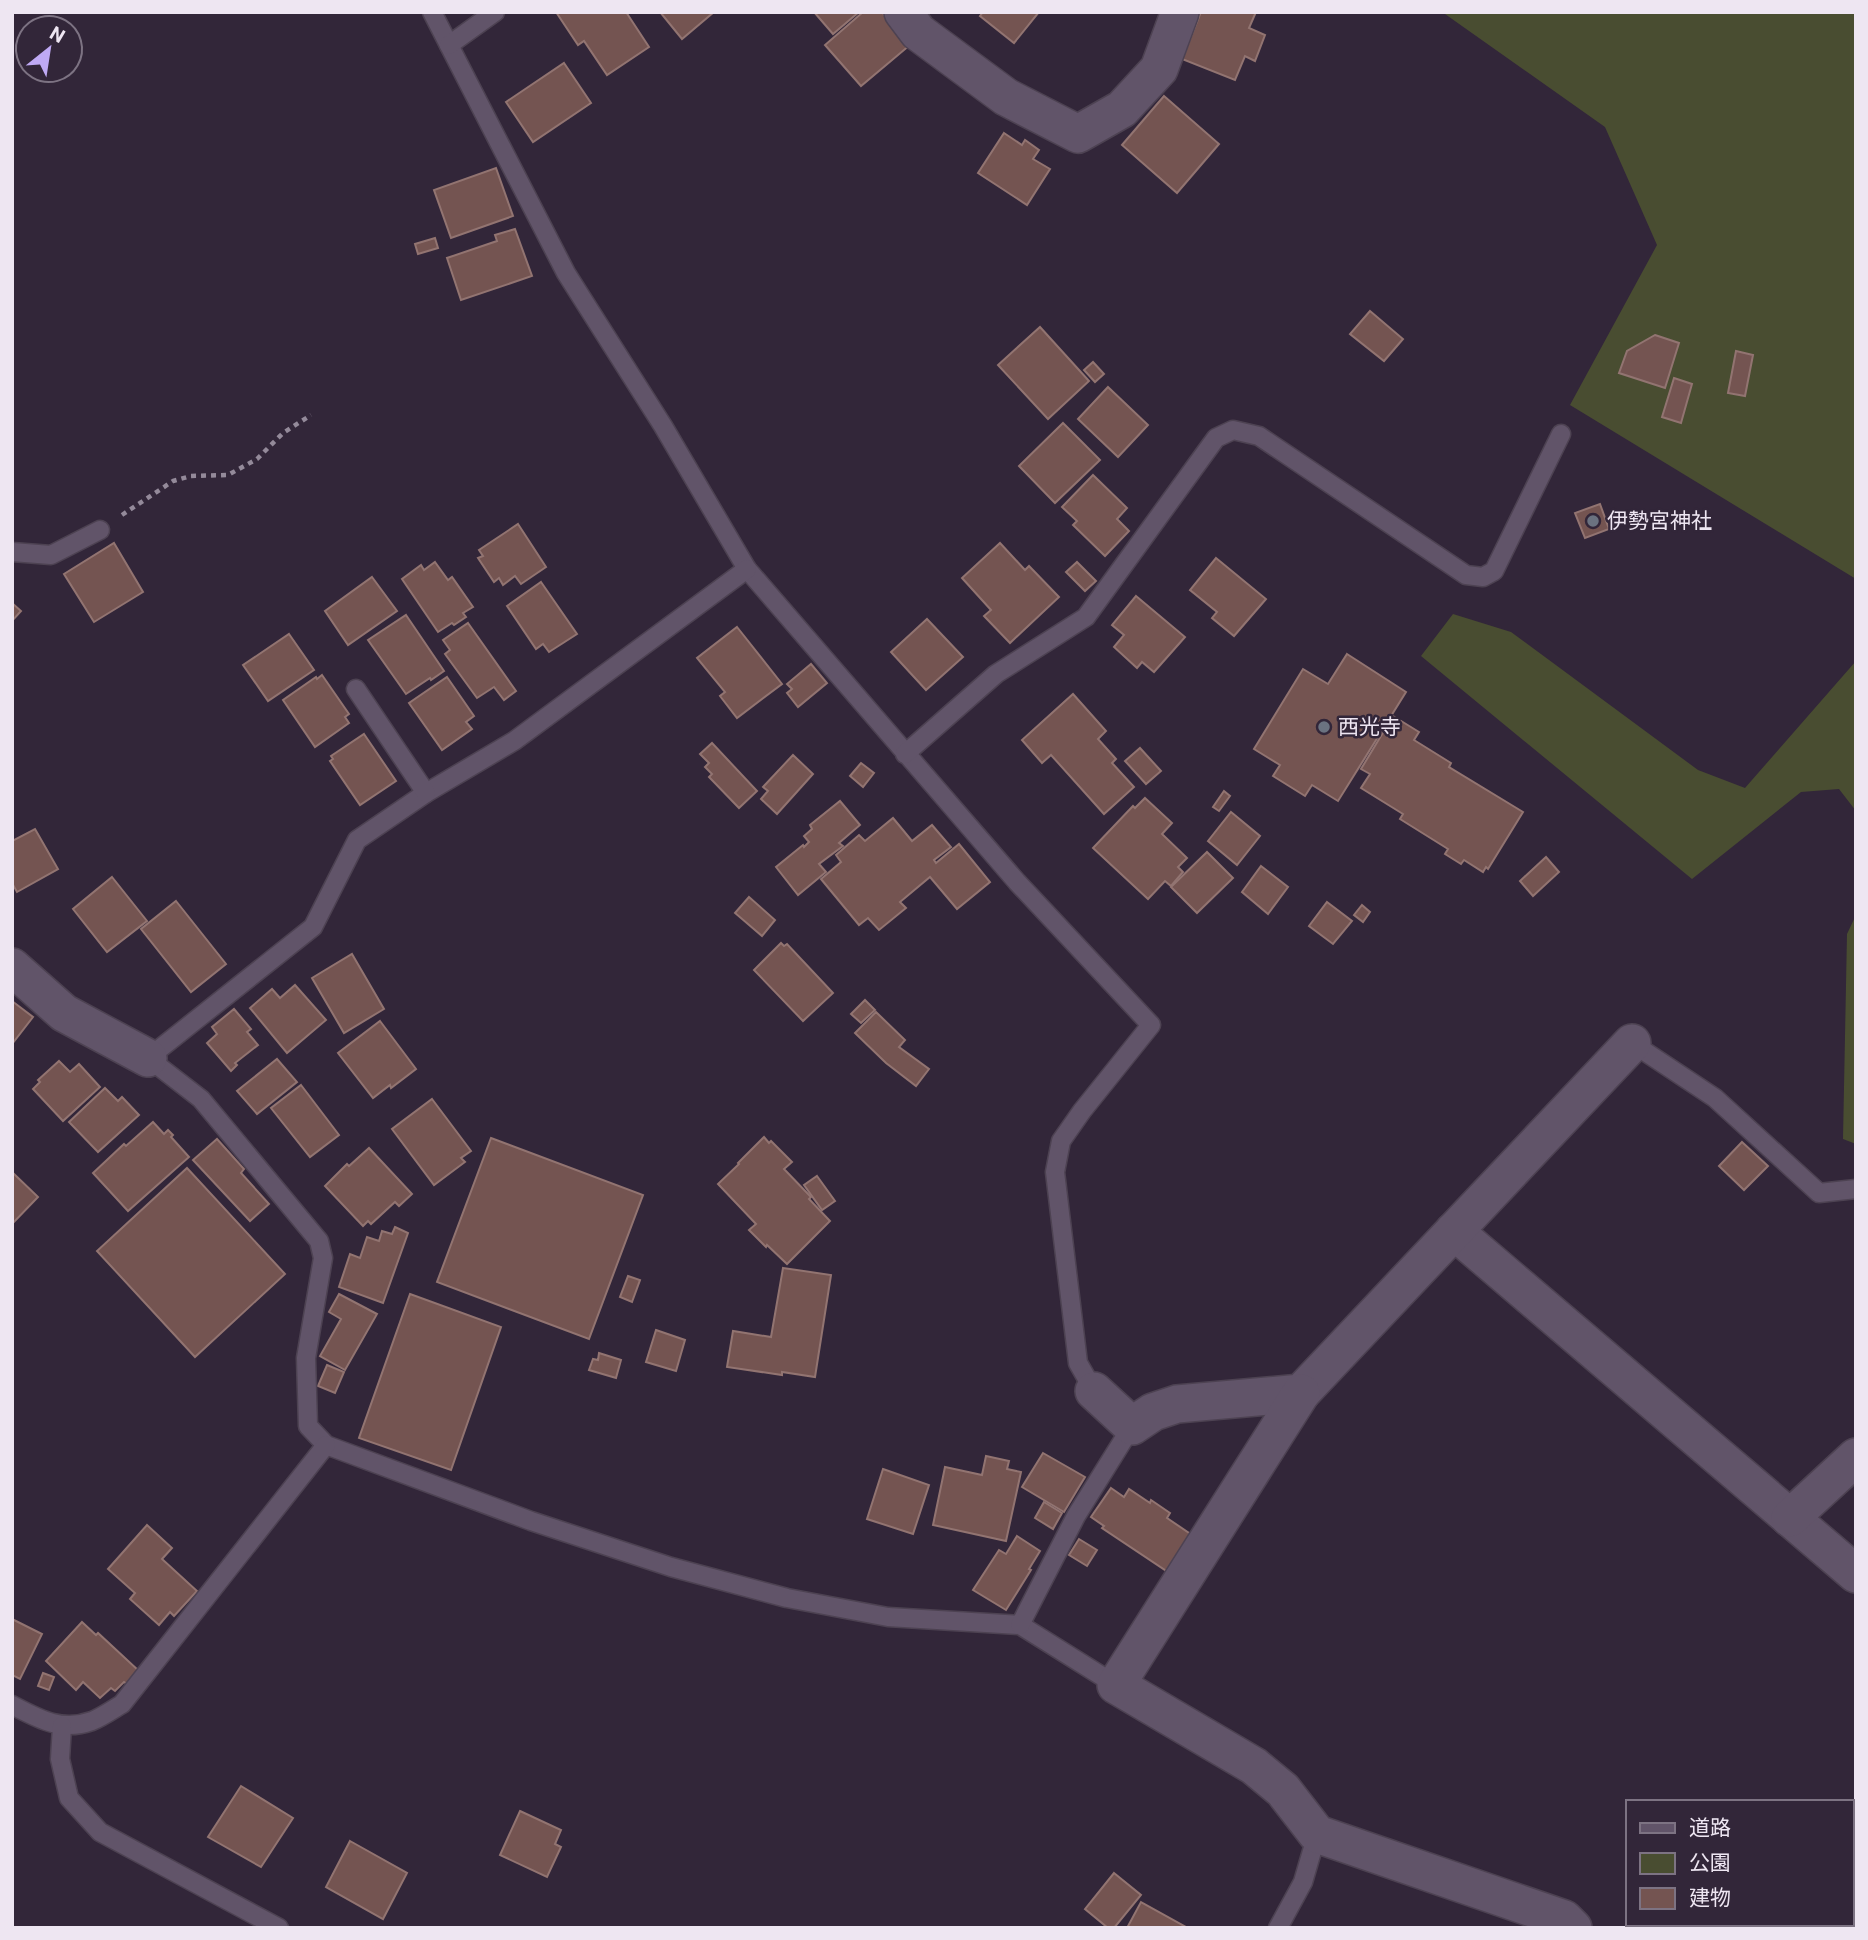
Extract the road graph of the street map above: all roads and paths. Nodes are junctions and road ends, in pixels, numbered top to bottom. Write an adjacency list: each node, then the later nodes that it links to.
1 (432, 12): 5 (lane)
2 (495, 12): 5 (lane)
3 (903, 12): 4 (street)
4 (1180, 12)
5 (449, 46): 10 (lane)
6 (311, 415): 8 (path)
7 (1562, 434): 12 (lane)
8 (100, 530): 9 (lane)
9 (12, 552)
10 (747, 569): 12 (lane); 13 (lane)
11 (356, 689): 13 (lane)
12 (905, 754): 19 (lane)
13 (426, 793): 16 (lane)
14 (12, 967): 16 (street)
15 (1632, 1043): 17 (lane); 18 (street)
16 (148, 1058): 22 (lane)
17 (1856, 1189)
18 (1454, 1231): 20 (street); 24 (street)
19 (1094, 1391): 21 (street)
20 (1301, 1393): 21 (street); 27 (street)
21 (1132, 1426): 26 (lane)
22 (326, 1445): 26 (lane); 29 (lane)
23 (1856, 1457): 24 (street)
24 (1790, 1518): 25 (street)
25 (1856, 1574)
26 (1020, 1625): 27 (lane)
27 (1116, 1685): 30 (street)
28 (12, 1705): 29 (lane)
29 (62, 1726): 31 (lane)
30 (1317, 1834): 32 (lane); 33 (street)
31 (279, 1928)
32 (1278, 1928)
33 (1573, 1928)

